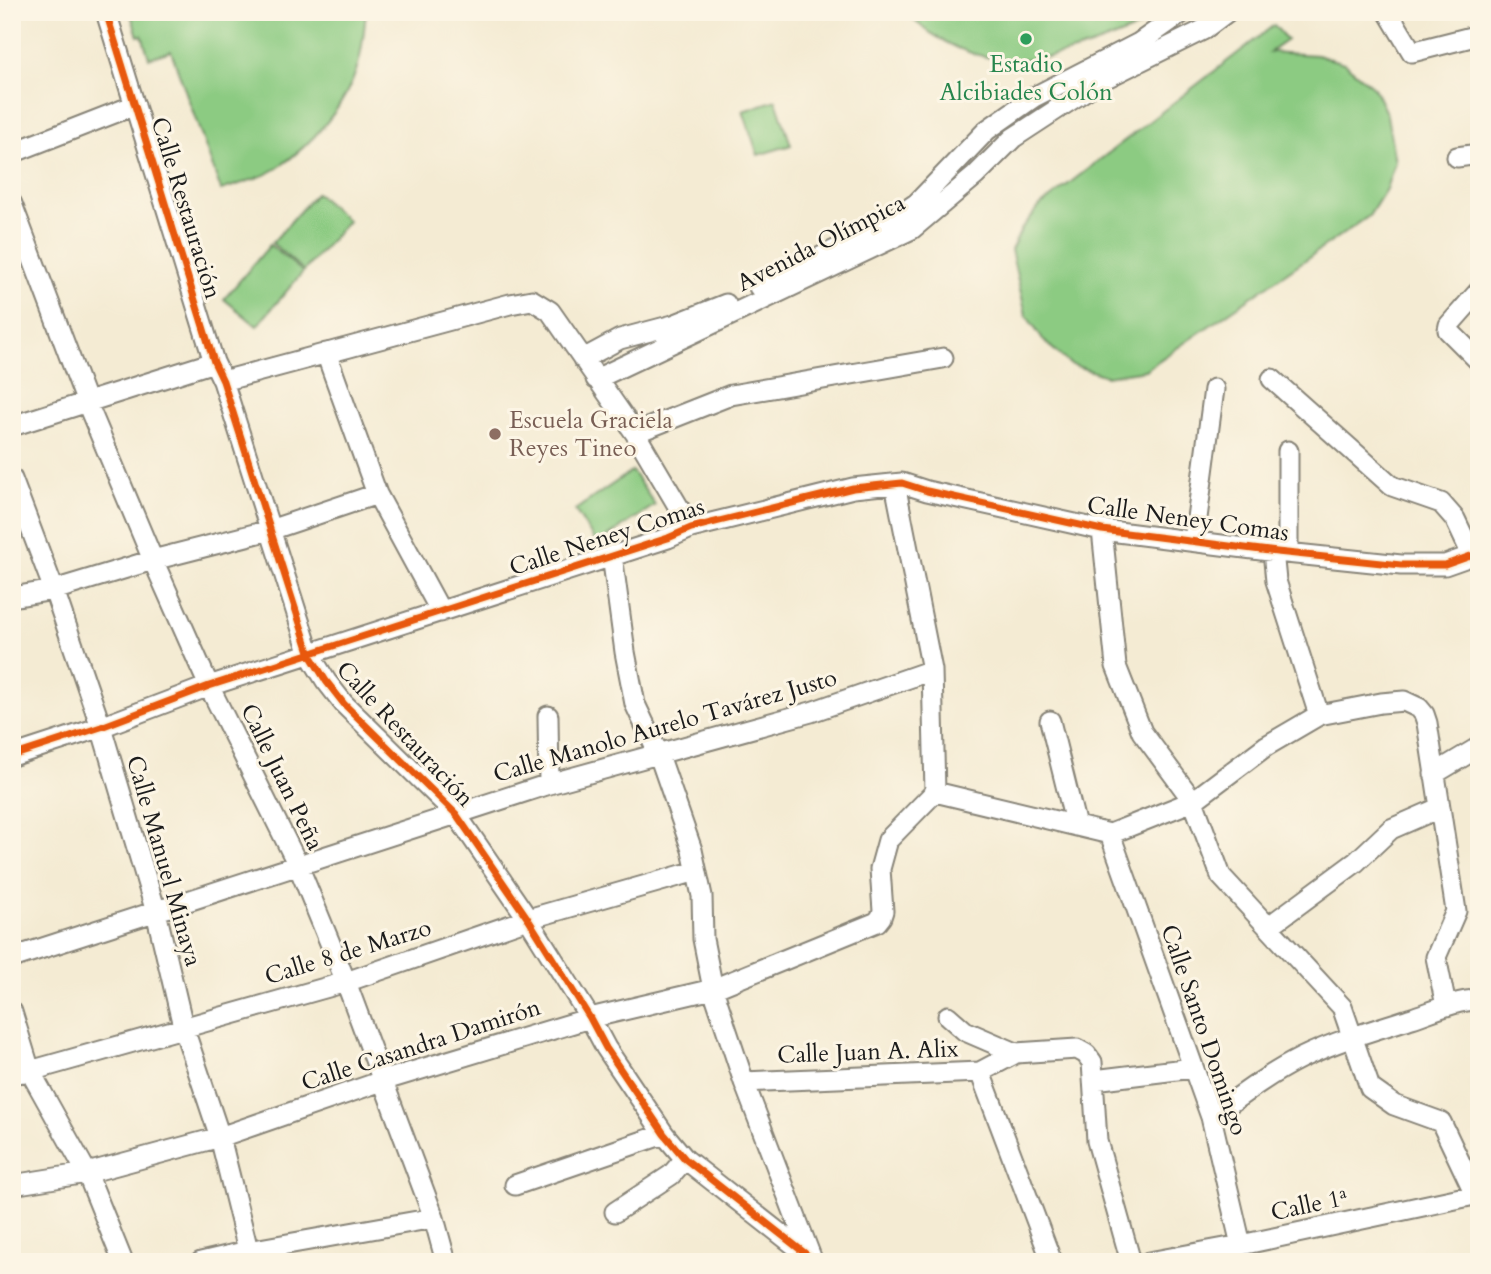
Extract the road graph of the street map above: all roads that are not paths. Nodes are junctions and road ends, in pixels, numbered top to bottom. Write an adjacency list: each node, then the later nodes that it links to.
1 (106, 12): 6 (street, Calle Restauración)
2 (1183, 12): 14 (street)
3 (1227, 12): 17 (street, Avenida Olímpica)
4 (1388, 12): 5 (street)
5 (1479, 35)
6 (135, 105): 7 (street); 16 (street, Calle Restauración)
7 (12, 153)
8 (1479, 153): 9 (street)
9 (1457, 156)
10 (12, 204): 21 (street, Calle Juan Peña)
11 (1479, 291): 15 (street)
12 (326, 353): 14 (street); 19 (street); 27 (street)
13 (943, 358): 23 (street)
14 (583, 359): 17 (street)
15 (1479, 360)
16 (214, 362): 19 (street, Calle Restauración); 21 (street)
17 (596, 379): 23 (street)
18 (1272, 379): 33 (street)
19 (223, 381): 29 (street, Calle Restauración)
20 (1214, 389): 31 (street)
21 (87, 403): 22 (street); 35 (street, Calle Juan Peña)
22 (12, 426)
23 (635, 433): 28 (street)
24 (1288, 451): 32 (street)
25 (12, 479): 36 (street, Calle Manuel Minaya)
26 (895, 484): 28 (street, Calle Neney Comas); 30 (street, Calle Neney Comas); 40 (street)
27 (377, 494): 29 (street); 38 (street)
28 (691, 528): 34 (street, Calle Neney Comas)
29 (270, 530): 35 (street); 39 (street, Calle Restauración)
30 (1102, 530): 31 (street, Calle Neney Comas); 52 (street)
31 (1194, 541): 32 (street, Calle Neney Comas)
32 (1280, 552): 33 (street, Calle Neney Comas); 42 (street)
33 (1476, 554)
34 (612, 555): 38 (street, Calle Neney Comas); 48 (street)
35 (153, 560): 36 (street); 41 (street, Calle Juan Peña)
36 (54, 590): 37 (street); 45 (street, Calle Manuel Minaya)
37 (12, 597)
38 (441, 612): 39 (street, Calle Neney Comas)
39 (310, 655): 41 (street, Calle Neney Comas); 54 (street, Calle Restauración)
40 (932, 670): 48 (street, Calle Manolo Aurelo Tavárez Justo); 51 (street)
41 (209, 687): 45 (street, Calle Neney Comas); 57 (street, Calle Juan Peña)
42 (1320, 715): 49 (street); 52 (street)
43 (548, 716): 50 (street)
44 (1050, 721): 55 (street)
45 (101, 727): 47 (street, Calle Neney Comas); 59 (street, Calle Manuel Minaya)
46 (1479, 747): 49 (street)
47 (12, 755)
48 (659, 755): 50 (street, Calle Manolo Aurelo Tavárez Justo); 58 (street)
49 (1434, 774): 53 (street)
50 (548, 784): 54 (street, Calle Manolo Aurelo Tavárez Justo)
51 (935, 792): 55 (street); 64 (street, Calle Casandra Damirón)
52 (1193, 800): 56 (street); 61 (street)
53 (1439, 808): 61 (street); 66 (street)
54 (456, 814): 57 (street, Calle Manolo Aurelo Tavárez Justo); 60 (street, Calle Restauración)
55 (1076, 826): 56 (street)
56 (1110, 834): 73 (street, Calle Santo Domingo)
57 (298, 865): 59 (street, Calle Manolo Aurelo Tavárez Justo); 63 (street, Calle Juan Peña)
58 (696, 871): 60 (street, Calle 8 de Marzo); 64 (street)
59 (156, 912): 62 (street, Calle Manolo Aurelo Tavárez Justo); 70 (street, Calle Manuel Minaya)
60 (528, 919): 63 (street, Calle 8 de Marzo); 69 (street, Calle Restauración)
61 (1268, 927): 71 (street)
62 (12, 958)
63 (346, 982): 70 (street, Calle 8 de Marzo); 77 (street, Calle Juan Peña)
64 (713, 989): 69 (street, Calle Casandra Damirón); 78 (street)
65 (1479, 1000): 66 (street)
66 (1446, 1006): 71 (street)
67 (12, 1012): 74 (street)
68 (948, 1016): 72 (street)
69 (590, 1018): 77 (street, Calle Casandra Damirón); 80 (street, Calle Restauración)
70 (183, 1026): 74 (street, Calle 8 de Marzo); 81 (street, Calle Manuel Minaya)
71 (1352, 1037): 79 (street); 86 (street)
72 (1016, 1053): 75 (street, Calle Juan A. Alix); 76 (street, Calle Juan A. Alix)
73 (1194, 1068): 76 (street); 79 (street, Calle Santo Domingo)
74 (21, 1072): 83 (street)
75 (980, 1072): 78 (street, Calle Juan A. Alix); 95 (street)
76 (1094, 1080): 96 (street)
77 (382, 1081): 81 (street, Calle Casandra Damirón); 88 (street, Calle Juan Peña)
78 (744, 1082): 91 (street)
79 (1211, 1116): 89 (street, Calle Santo Domingo)
80 (664, 1134): 82 (street, Calle Restauración); 85 (street)
81 (220, 1137): 83 (street, Calle Casandra Damirón); 90 (street, Calle Manuel Minaya)
82 (685, 1159): 87 (street); 91 (street, Calle Restauración)
83 (87, 1173): 84 (street, Calle Casandra Damirón); 92 (street)
84 (12, 1185)
85 (515, 1185)
86 (1477, 1194): 89 (street, Calle 1ª)
87 (615, 1212)
88 (434, 1218): 90 (street); 94 (street, Calle Juan Peña)
89 (1241, 1245): 97 (street, Calle 1ª)
90 (249, 1256): 93 (street)
91 (812, 1260)
92 (123, 1262)
93 (201, 1262)
94 (446, 1262)
95 (1052, 1262)
96 (1131, 1262)
97 (1149, 1262)

